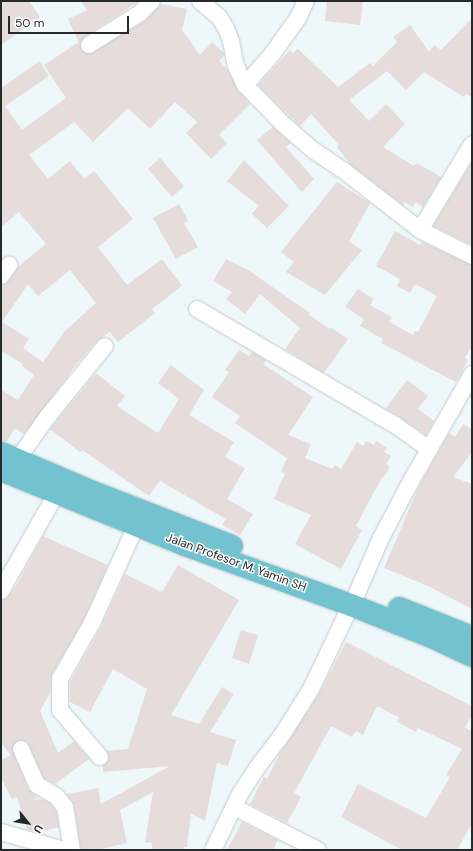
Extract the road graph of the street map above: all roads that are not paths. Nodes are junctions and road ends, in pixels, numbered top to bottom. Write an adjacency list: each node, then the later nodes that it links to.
1 (152, 1): 4 (street)
2 (200, 1): 5 (street)
3 (306, 1): 5 (street)
4 (89, 45)
5 (245, 85): 7 (street)
6 (472, 144): 7 (street)
7 (420, 230): 8 (street)
8 (472, 256)
9 (197, 310): 12 (street)
10 (105, 346): 13 (street)
11 (472, 375): 12 (street)
12 (431, 446): 18 (street)
13 (6, 461): 14 (highway, Jalan Profesor M. Yamin SH); 16 (highway, Jalan Profesor M. Yamin SH)
14 (56, 494): 15 (highway, Jalan Profesor M. Yamin SH); 17 (street)
15 (136, 526): 16 (highway, Jalan Profesor M. Yamin SH); 22 (street)
16 (188, 538): 18 (highway, Jalan Profesor M. Yamin SH)
17 (1, 592)
18 (354, 599): 19 (highway, Jalan Profesor M. Yamin SH); 20 (highway, Jalan Profesor M. Yamin SH); 23 (street)
19 (472, 637)
20 (472, 656)
21 (20, 749): 26 (street)
22 (100, 757)
23 (234, 807): 27 (street); 28 (street)
24 (1, 832): 25 (street)
25 (57, 849)
26 (72, 850)
27 (213, 850)
28 (318, 850)

